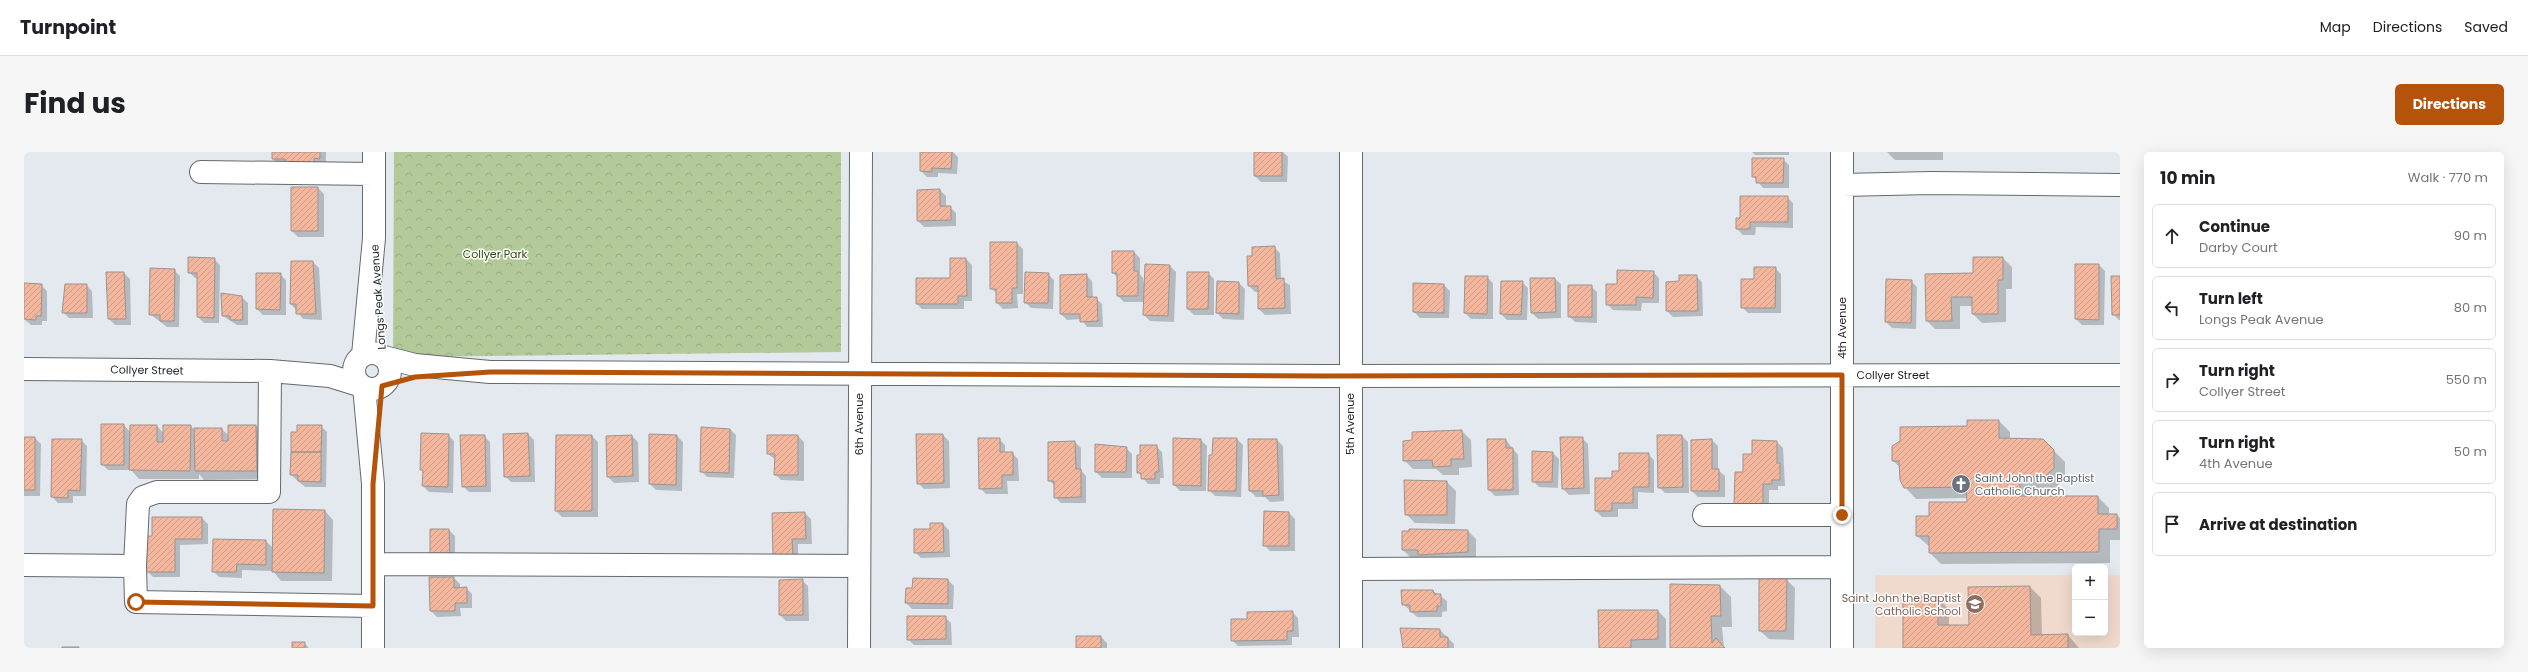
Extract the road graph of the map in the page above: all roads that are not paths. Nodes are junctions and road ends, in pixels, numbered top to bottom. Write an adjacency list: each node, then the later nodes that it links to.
1 (374, 152): 6 (street, Longs Peak Avenue)
2 (861, 152): 13 (street, 6th Avenue)
3 (1351, 152): 16 (street, 5th Avenue)
4 (1842, 152): 7 (street, 4th Avenue)
5 (201, 172): 6 (street)
6 (374, 174): 9 (street, Longs Peak Avenue)
7 (1842, 185): 8 (street); 14 (street, 4th Avenue)
8 (2120, 185)
9 (373, 356): 11 (street, Collyer Street); 12 (street, Collyer Street); 17 (street); 17 (street)
10 (24, 369): 11 (street, Collyer Street)
11 (270, 371): 17 (street, Collyer Street); 22 (street)
12 (490, 372): 13 (street, Collyer Street); 17 (street, Collyer Street)
13 (859, 374): 16 (street, Collyer Street); 23 (street, 6th Avenue)
14 (1842, 375): 15 (street, Collyer Street); 16 (street, Collyer Street); 19 (street, 4th Avenue)
15 (2120, 375)
16 (1350, 376): 25 (street, 5th Avenue)
17 (373, 386): 20 (street)
18 (1704, 515): 19 (street)
19 (1842, 515): 24 (street, 4th Avenue)
20 (373, 564): 23 (street); 26 (street)
21 (24, 565): 22 (street)
22 (135, 566): 26 (street)
23 (859, 566): 28 (street, 6th Avenue)
24 (1842, 567): 25 (street); 30 (street, 4th Avenue)
25 (1351, 569): 29 (street, 5th Avenue)
26 (373, 606): 27 (street)
27 (373, 648)
28 (859, 648)
29 (1351, 648)
30 (1842, 648)

